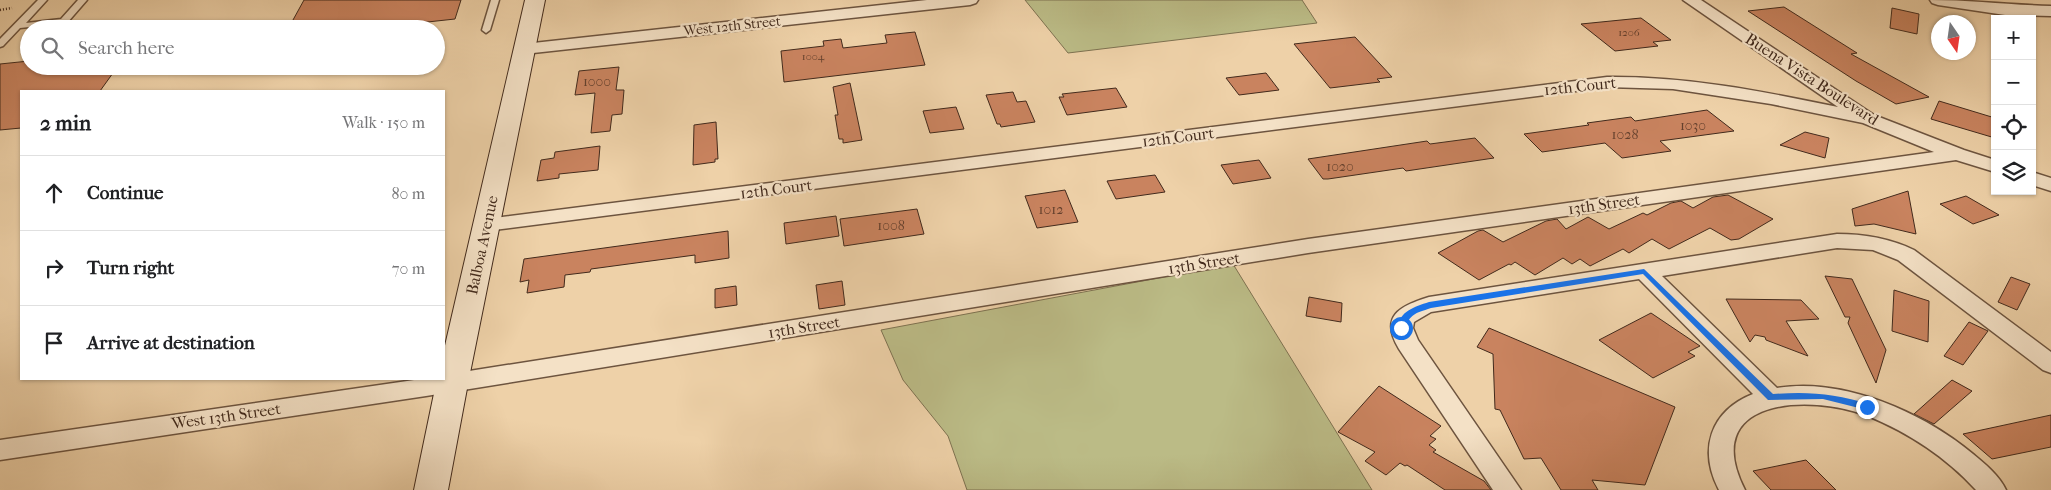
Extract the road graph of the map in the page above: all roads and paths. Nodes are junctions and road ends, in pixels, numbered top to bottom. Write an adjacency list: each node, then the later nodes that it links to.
1 (43, 0): 11 (lane)
2 (84, 0): 12 (lane)
3 (495, 0): 14 (lane)
4 (535, 0): 16 (street, Balboa Avenue)
5 (970, 0): 16 (street, West 12th Street)
6 (1691, 0): 17 (street, Buena Vista Boulevard)
7 (1938, 0): 10 (street)
8 (12, 8): 9 (path)
9 (0, 10)
10 (2051, 11)
11 (24, 20)
12 (65, 20)
13 (18, 26): 15 (lane)
14 (486, 30)
15 (0, 44)
16 (524, 49): 22 (street, Balboa Avenue)
17 (1868, 119): 18 (street, Buena Vista Boulevard); 22 (street, 12th Court)
18 (1957, 154): 19 (street, Buena Vista Boulevard); 25 (street, 13th Street)
19 (1991, 165)
20 (2036, 179): 21 (street)
21 (2051, 184)
22 (486, 225): 25 (street, Balboa Avenue)
23 (1644, 271): 24 (street); 26 (street); 29 (street)
24 (2051, 364)
25 (452, 383): 27 (street, West 13th Street); 28 (street, Balboa Avenue)
26 (1771, 398): 30 (street); 31 (street)
27 (0, 450)
28 (431, 490)
29 (1508, 490)
30 (1732, 490)
31 (1993, 490)

